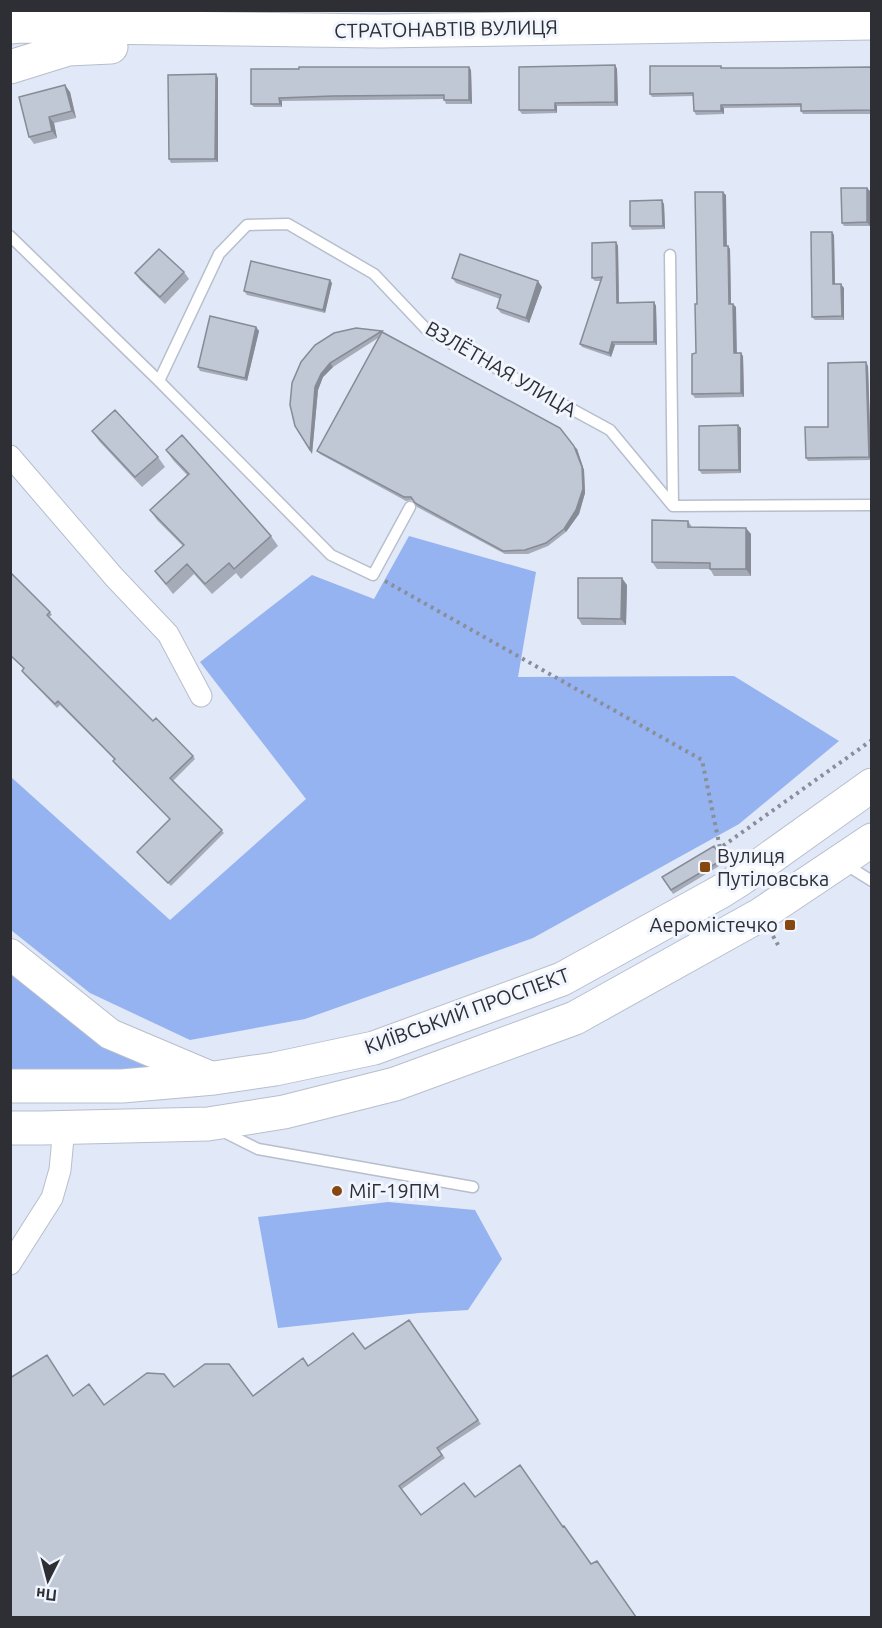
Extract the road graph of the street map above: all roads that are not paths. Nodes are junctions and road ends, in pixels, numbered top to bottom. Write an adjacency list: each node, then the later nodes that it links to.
1 (872, 24): 3 (main road, СТРАТОНАВТІВ ВУЛИЦЯ)
2 (14, 26): 3 (main road, СТРАТОНАВТІВ ВУЛИЦЯ)
3 (380, 31): 4 (main road)
4 (10, 68)
5 (10, 236): 7 (lane)
6 (670, 255): 10 (lane)
7 (159, 381): 10 (lane, ВЗЛЁТНАЯ УЛИЦА); 11 (lane)
8 (10, 456): 12 (street)
9 (872, 505): 10 (lane)
10 (673, 506)
11 (410, 507)
12 (201, 696)
13 (872, 785): 14 (main road, КИЇВСЬКИЙ ПРОСПЕКТ)
14 (816, 825): 16 (main road); 19 (main road, КИЇВСЬКИЙ ПРОСПЕКТ)
15 (872, 840): 16 (main road)
16 (840, 862): 17 (lane); 22 (main road)
17 (872, 881)
18 (10, 954): 20 (street)
19 (274, 1069): 20 (main road, КИЇВСЬКИЙ ПРОСПЕКТ); 22 (main road)
20 (214, 1078): 21 (main road, КИЇВСЬКИЙ ПРОСПЕКТ); 23 (main road)
21 (10, 1086)
22 (285, 1112): 23 (main road)
23 (208, 1124): 24 (main road); 26 (lane)
24 (39, 1128): 25 (main road); 27 (street)
25 (10, 1134)
26 (473, 1188)
27 (10, 1264)

